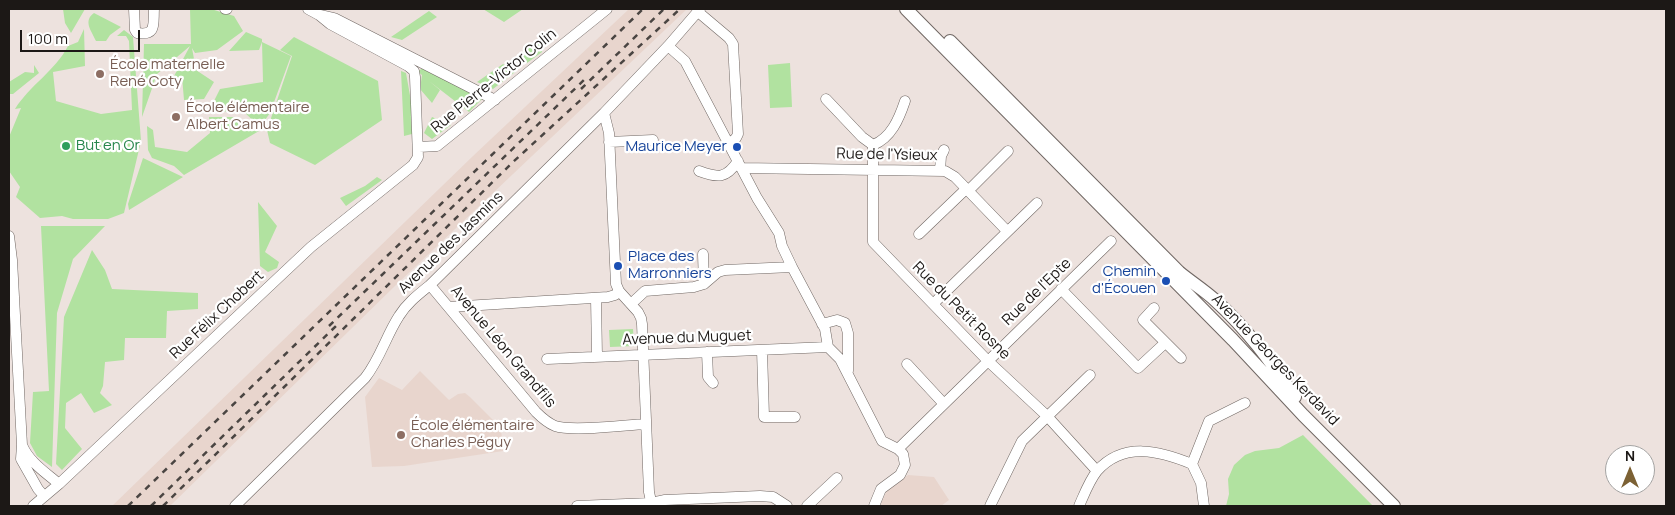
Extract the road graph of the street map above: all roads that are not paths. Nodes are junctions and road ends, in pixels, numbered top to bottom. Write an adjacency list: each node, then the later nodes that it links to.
1 (134, 9): 2 (street)
2 (154, 9)
3 (308, 9): 8 (street)
4 (607, 9): 13 (street, Rue Pierre-Victor Colin)
5 (906, 9): 65 (main road, Avenue Georges Kerdavid)
6 (917, 9): 65 (main road, Avenue Georges Kerdavid)
7 (698, 10): 9 (street, Avenue des Jasmins); 18 (street)
8 (319, 15): 10 (street); 11 (street)
9 (668, 46): 15 (street, Avenue des Jasmins); 18 (street)
10 (419, 61): 11 (street); 13 (street)
11 (414, 71): 20 (street)
12 (826, 99): 19 (street)
13 (495, 100): 20 (street, Rue Pierre-Victor Colin)
14 (905, 101): 19 (street)
15 (604, 113): 17 (street); 38 (street, Avenue des Jasmins)
16 (653, 140): 17 (street)
17 (609, 142): 40 (street)
18 (729, 144): 23 (street)
19 (873, 145): 24 (street, Rue du Petit Rosne)
20 (419, 146): 71 (street, Rue Félix Chobert)
21 (944, 150): 26 (street)
22 (1008, 152): 27 (street)
23 (739, 165): 24 (street, Rue de l'Ysieux); 25 (street); 36 (street)
24 (873, 169): 26 (street, Rue de l'Ysieux); 43 (street, Rue du Petit Rosne)
25 (699, 171)
26 (940, 171): 27 (street, Rue de l'Ysieux)
27 (967, 190): 29 (street, Rue de l'Ysieux); 30 (street)
28 (1037, 203): 29 (street)
29 (1007, 231): 43 (street)
30 (919, 234)
31 (9, 236): 35 (street)
32 (1111, 241): 39 (street, Rue de l'Epte)
33 (9, 249): 35 (street)
34 (703, 254): 37 (street)
35 (12, 260): 66 (street)
36 (792, 267): 37 (street); 46 (street)
37 (704, 284): 42 (street)
38 (430, 285): 44 (street, Avenue Léon Grandfils); 76 (street, Avenue des Jasmins)
39 (1061, 289): 47 (street); 55 (street, Rue de l'Epte)
40 (619, 291): 41 (street); 42 (street)
41 (596, 298): 44 (street); 52 (street)
42 (631, 304): 51 (street)
43 (933, 304): 55 (street, Rue du Petit Rosne)
44 (449, 307): 64 (street, Avenue Léon Grandfils)
45 (1154, 308): 47 (street)
46 (822, 324): 48 (street); 57 (street)
47 (1165, 343): 53 (street)
48 (828, 347): 49 (street, Avenue du Muguet); 57 (street)
49 (762, 350): 50 (street, Avenue du Muguet); 63 (street)
50 (707, 352): 51 (street, Avenue du Muguet); 59 (street)
51 (642, 354): 52 (street, Avenue du Muguet); 64 (street)
52 (597, 356): 54 (street, Avenue du Muguet)
53 (1181, 358)
54 (547, 359)
55 (988, 361): 60 (street, Rue de l'Epte); 62 (street, Rue du Petit Rosne)
56 (907, 364): 60 (street)
57 (848, 374): 67 (street)
58 (1090, 375): 62 (street)
59 (713, 383)
60 (944, 404): 67 (street, Rue de l'Epte)
61 (1245, 404): 68 (street)
62 (1047, 416): 69 (street, Rue du Petit Rosne); 81 (street)
63 (794, 417)
64 (645, 424): 74 (street)
65 (1329, 440): 84 (main road)
66 (22, 445): 71 (street); 72 (street)
67 (898, 450): 80 (street)
68 (1192, 464): 69 (street); 83 (street)
69 (1097, 471): 82 (street)
70 (837, 478): 79 (street)
71 (59, 484): 72 (street, Rue Félix Chobert)
72 (44, 496): 75 (street, Rue Félix Chobert)
73 (733, 502): 74 (street); 78 (street)
74 (652, 504): 77 (street)
75 (33, 506)
76 (235, 506)
77 (576, 506)
78 (787, 506)
79 (807, 506)
80 (874, 506)
81 (990, 506)
82 (1079, 506)
83 (1204, 506)
84 (1394, 506)

